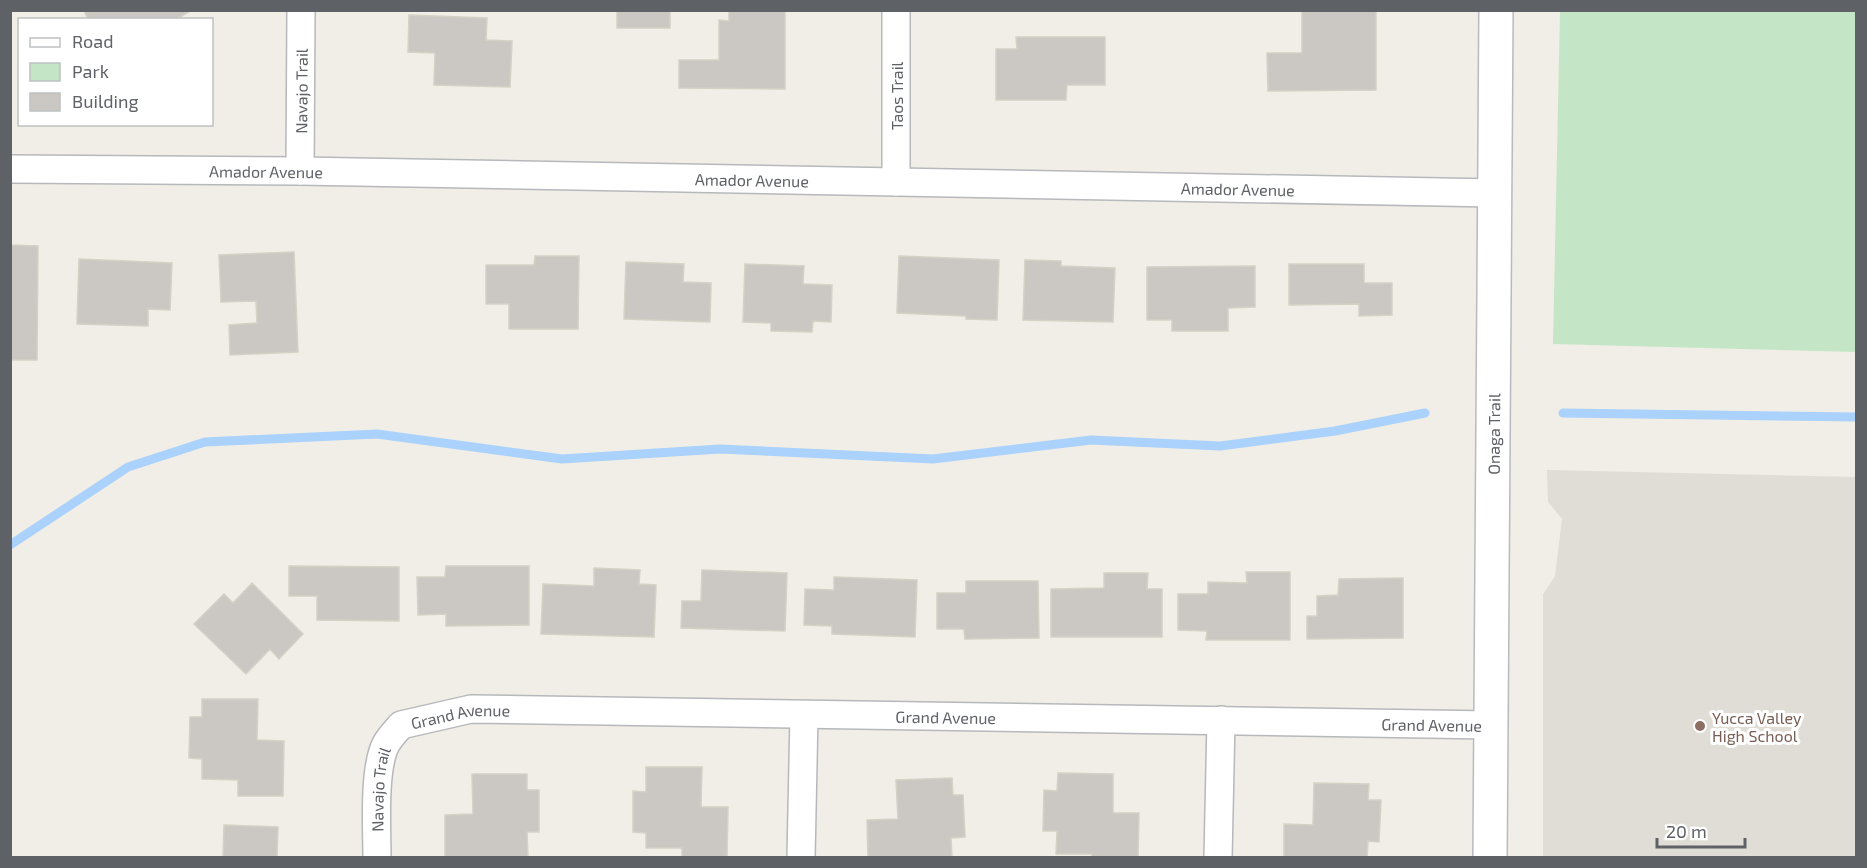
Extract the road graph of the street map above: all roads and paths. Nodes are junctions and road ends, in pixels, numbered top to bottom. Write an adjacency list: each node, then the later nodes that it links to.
1 (301, 10): 5 (street, Navajo Trail)
2 (896, 10): 6 (street, Taos Trail)
3 (1496, 10): 7 (street, Onaga Trail)
4 (10, 169): 5 (street, Amador Avenue)
5 (300, 171): 6 (street, Amador Avenue)
6 (896, 182): 7 (street, Amador Avenue)
7 (1494, 193): 11 (street, Onaga Trail)
8 (804, 715): 9 (street, Grand Avenue); 10 (street, Grand Avenue); 13 (street)
9 (1221, 720): 11 (street, Grand Avenue); 14 (street)
10 (400, 725): 12 (street, Navajo Trail)
11 (1491, 725): 15 (street, Onaga Trail)
12 (377, 858)
13 (801, 858)
14 (1218, 858)
15 (1490, 858)

